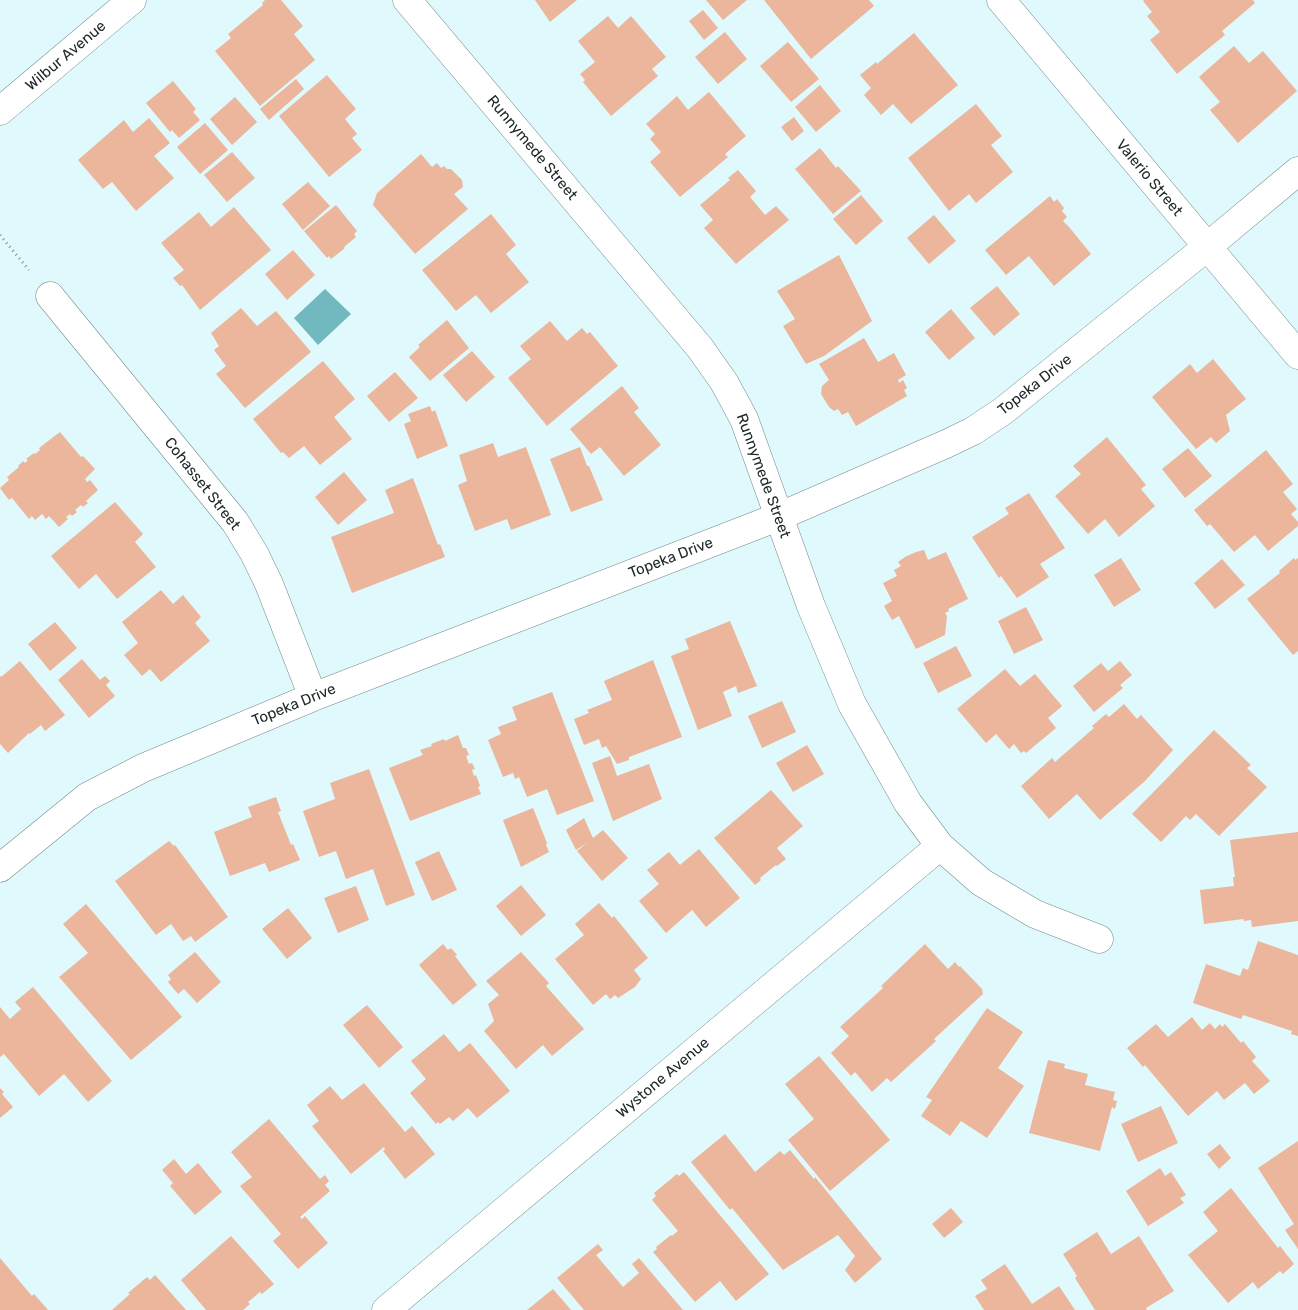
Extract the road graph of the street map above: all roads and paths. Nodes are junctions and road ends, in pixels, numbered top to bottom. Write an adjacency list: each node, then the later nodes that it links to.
1 (132, 0): 4 (street, Wilbur Avenue)
2 (407, 0): 10 (street, Runnymede Street)
3 (1001, 0): 7 (street, Valerio Street)
4 (0, 111)
5 (1298, 171): 7 (street, Topeka Drive)
6 (0, 235): 8 (path)
7 (1207, 247): 9 (street, Valerio Street); 10 (street, Topeka Drive)
8 (50, 296): 11 (street, Cohasset Street)
9 (1298, 355)
10 (778, 517): 11 (street, Topeka Drive); 12 (street, Runnymede Street)
11 (313, 697): 13 (street, Topeka Drive)
12 (940, 846): 14 (street, Runnymede Street); 15 (street, Wystone Avenue)
13 (0, 868)
14 (1099, 939)
15 (386, 1310)

